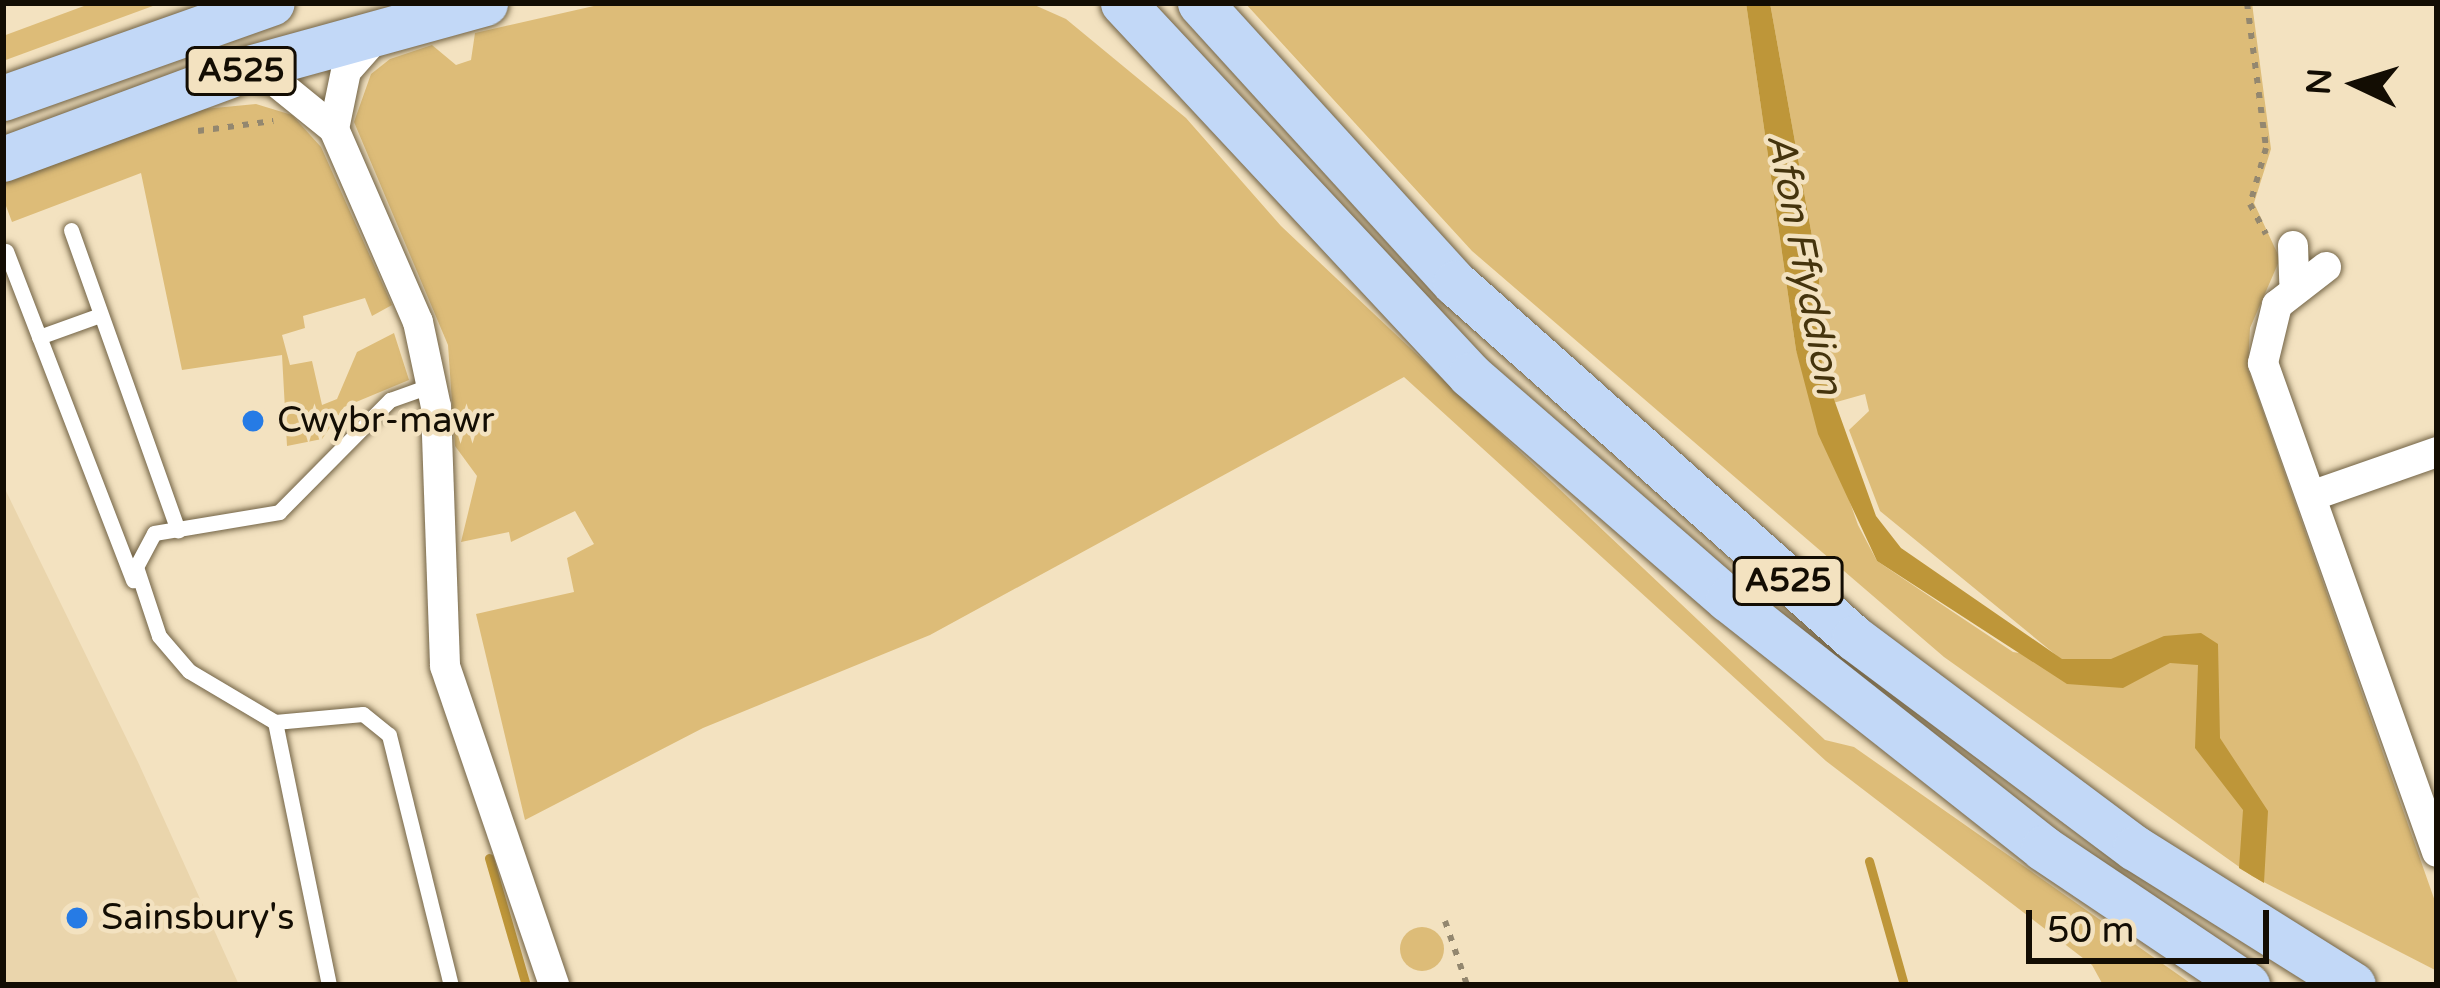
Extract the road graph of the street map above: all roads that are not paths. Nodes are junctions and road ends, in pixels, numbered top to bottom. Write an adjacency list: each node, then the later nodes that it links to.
1 (272, 3): 7 (main road, A525)
2 (485, 3): 5 (main road, A525)
3 (1123, 3): 28 (main road, A525)
4 (1200, 3): 29 (main road, A525)
5 (382, 30): 6 (main road, A525); 8 (street)
6 (229, 75): 8 (street); 9 (main road, A525)
7 (3, 98)
8 (334, 129): 17 (street)
9 (3, 159)
10 (71, 230): 15 (lane)
11 (2293, 246): 14 (street)
12 (6, 251): 16 (lane)
13 (2326, 267): 14 (street)
14 (2294, 282): 19 (street)
15 (100, 315): 16 (lane); 20 (lane)
16 (39, 337): 21 (lane)
17 (432, 386): 20 (lane); 27 (street)
18 (2437, 452): 19 (street)
19 (2314, 495): 23 (street)
20 (178, 530): 21 (lane)
21 (139, 594): 22 (lane)
22 (275, 722): 25 (lane); 26 (lane)
23 (2428, 774): 24 (street)
24 (2437, 852)
25 (329, 985)
26 (452, 985)
27 (554, 985)
28 (2247, 985)
29 (2353, 985)

